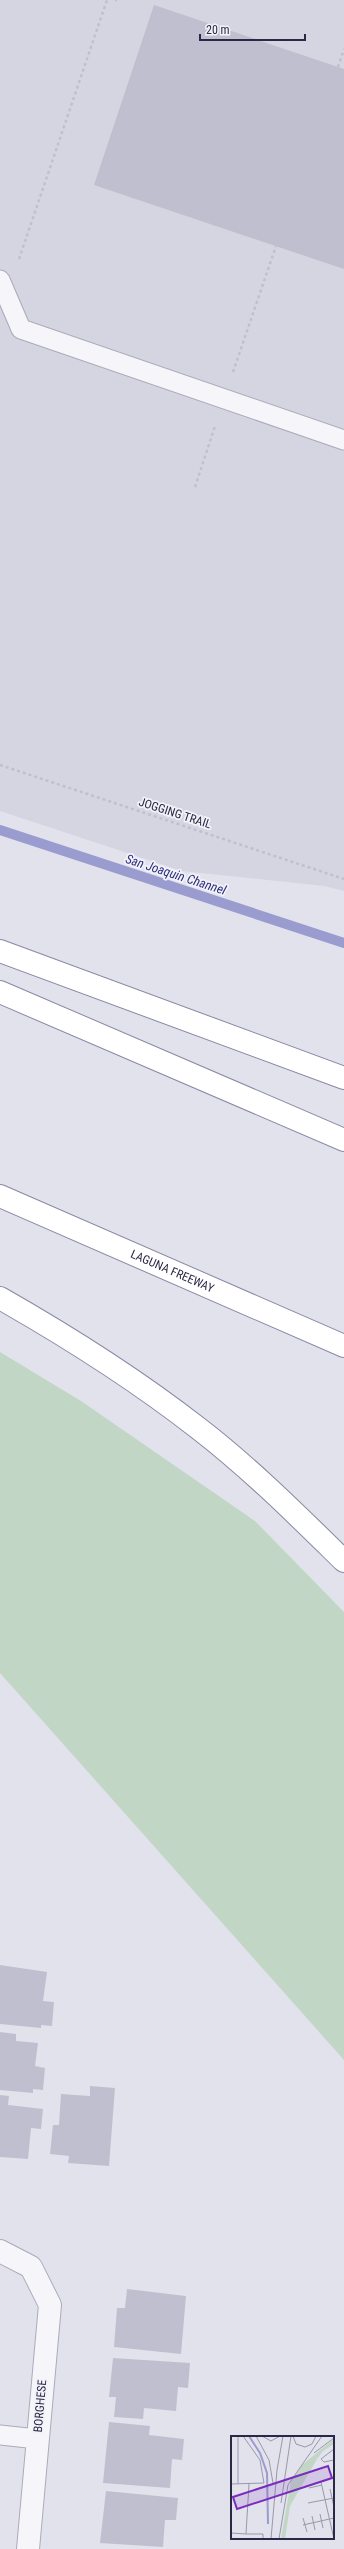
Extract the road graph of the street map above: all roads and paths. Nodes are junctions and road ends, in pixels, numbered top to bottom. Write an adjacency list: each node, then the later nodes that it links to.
1 (107, 0): 5 (path)
2 (344, 49): 3 (path)
3 (338, 67)
4 (276, 246): 6 (path)
5 (3, 288): 6 (lane)
6 (225, 398): 7 (lane); 8 (path)
7 (344, 440)
8 (196, 487)
9 (0, 765): 10 (path, JOGGING TRAIL)
10 (344, 879)
11 (0, 951): 13 (highway)
12 (0, 992): 14 (highway)
13 (344, 1078)
14 (344, 1140)
15 (0, 1196): 17 (highway, LAGUNA FREEWAY)
16 (0, 1298): 18 (highway)
17 (344, 1346)
18 (344, 1561)
19 (0, 2251): 21 (street, BORGHESE)
20 (0, 2435): 21 (lane)
21 (38, 2439): 22 (street, BORGHESE)
22 (28, 2549)

